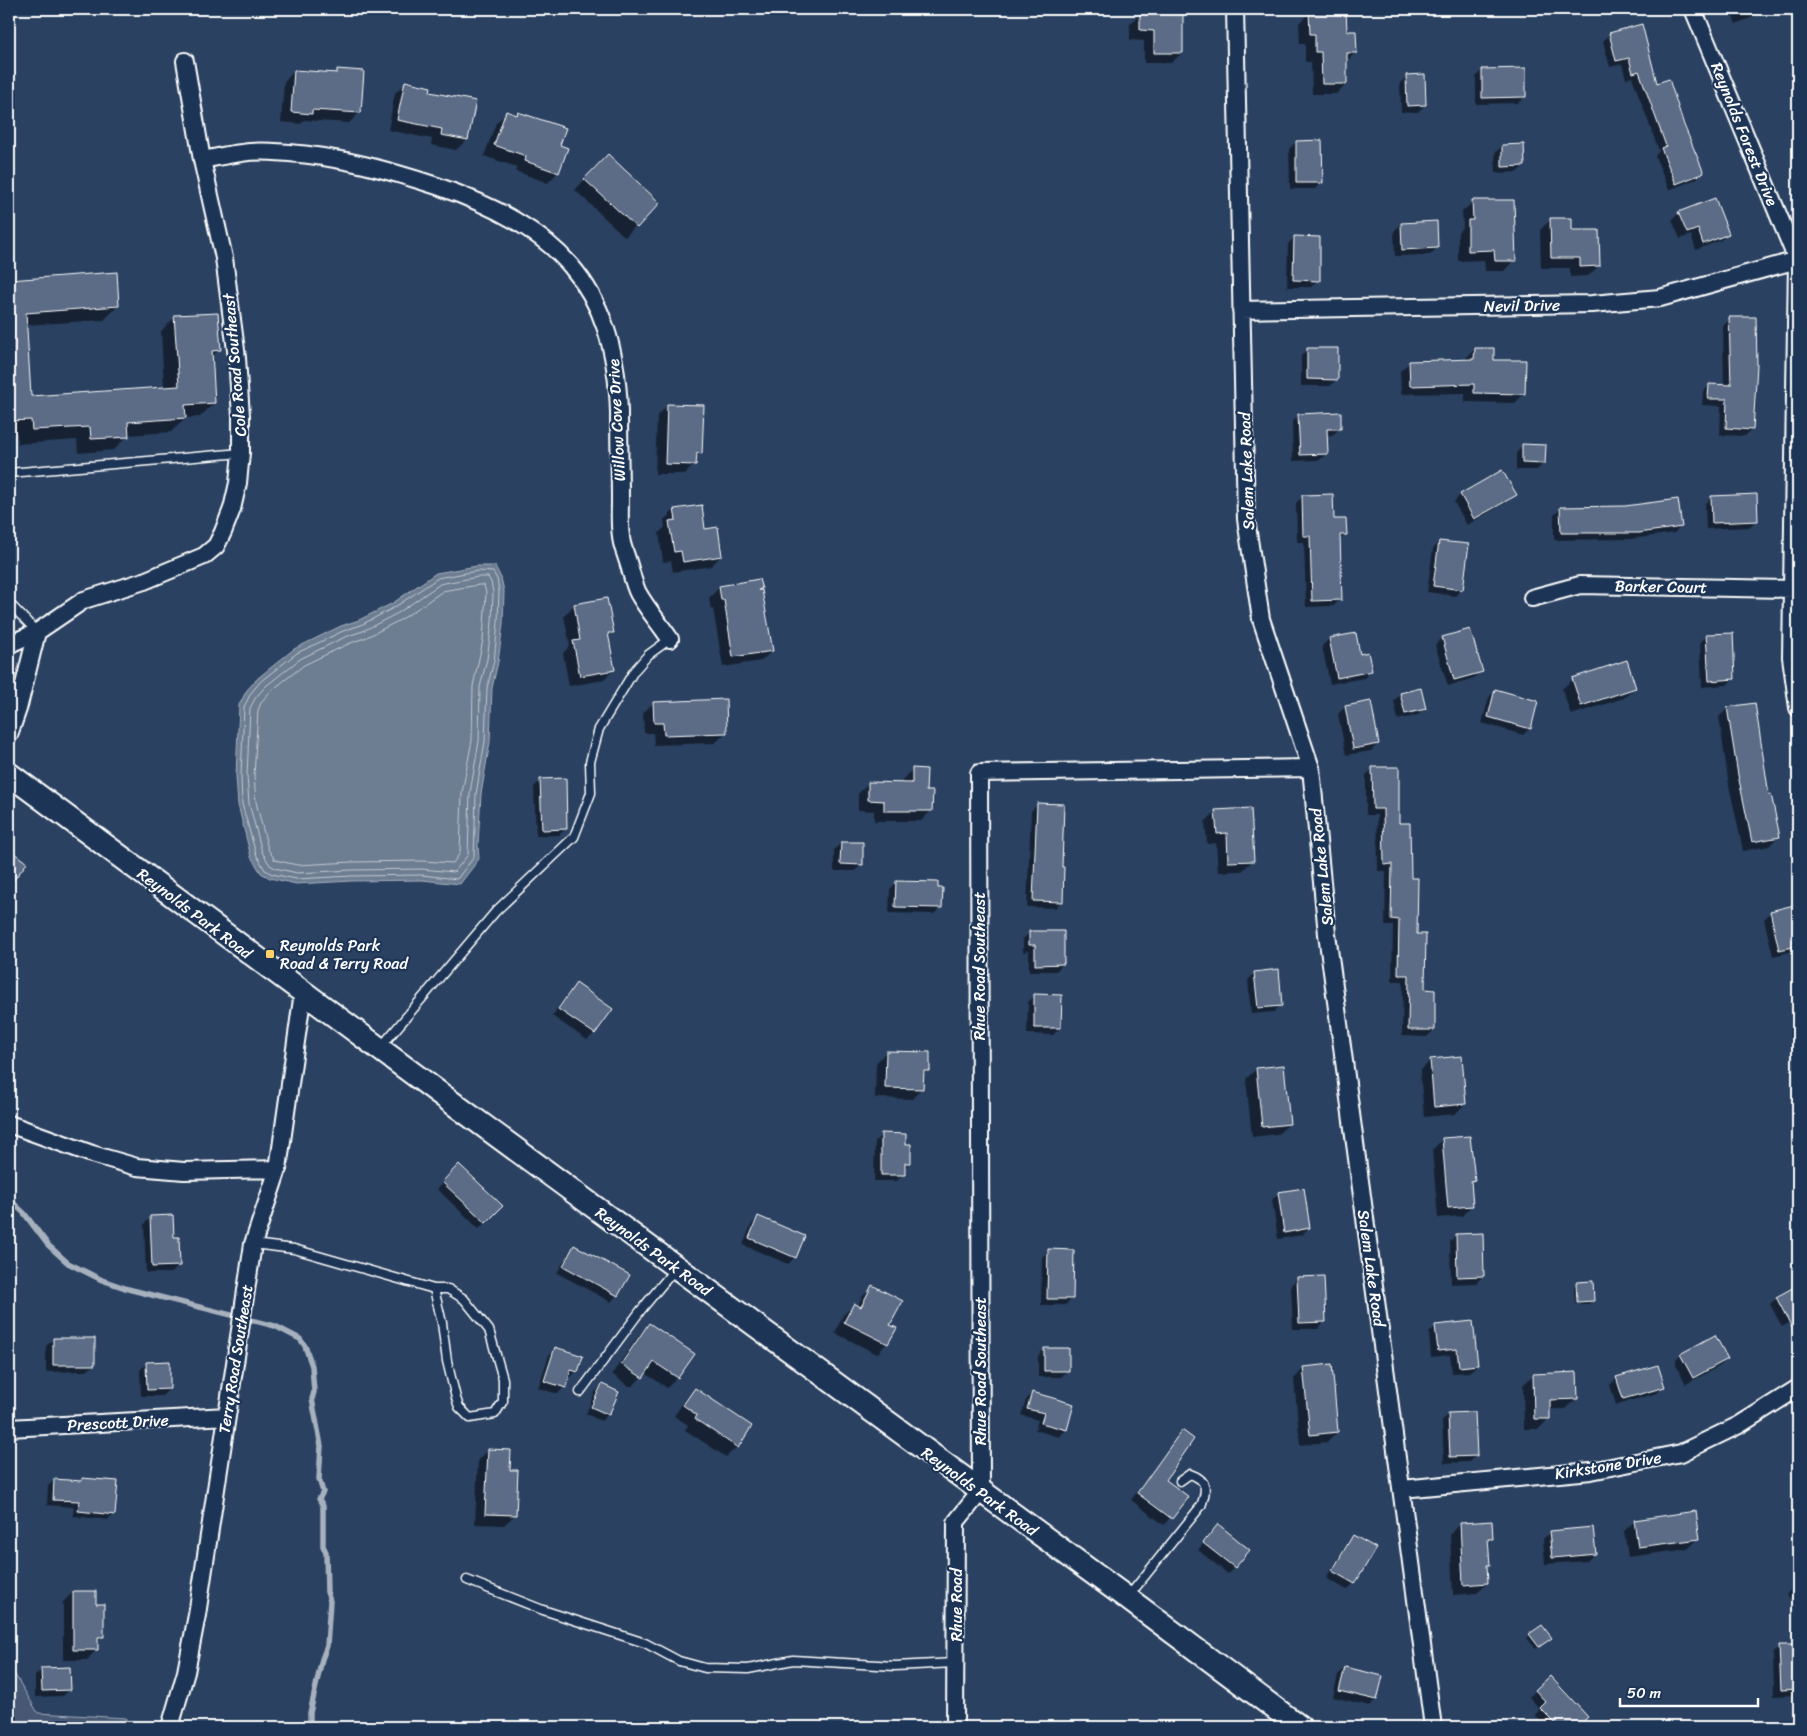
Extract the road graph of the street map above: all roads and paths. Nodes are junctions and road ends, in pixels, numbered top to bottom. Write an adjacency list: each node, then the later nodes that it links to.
1 (1235, 9): 6 (street, Salem Lake Road)
2 (1693, 9): 5 (street, Reynolds Forest Drive)
3 (185, 61): 4 (street, Cole Road Southeast)
4 (202, 160): 7 (street, Cole Road Southeast); 13 (street, Willow Cove Drive)
5 (1797, 260): 6 (street, Nevil Drive); 9 (street, Reynolds Forest Drive)
6 (1241, 310): 17 (street, Salem Lake Road)
7 (241, 453): 8 (lane); 12 (street, Cole Road Southeast)
8 (9, 473)
9 (1792, 589): 10 (street, Barker Court); 15 (street, Reynolds Forest Drive)
10 (1532, 598)
11 (9, 603): 12 (lane)
12 (37, 632): 14 (street, Cole Road Southeast); 16 (street)
13 (670, 639): 20 (lane)
14 (9, 646)
15 (1798, 708)
16 (9, 735)
17 (1311, 768): 31 (street, Salem Lake Road); 32 (street, Rhue Road Southeast)
18 (9, 774): 19 (main road, Reynolds Park Road)
19 (303, 992): 20 (main road, Reynolds Park Road); 22 (street, Terry Road Southeast)
20 (380, 1049): 24 (main road, Reynolds Park Road)
21 (9, 1124): 22 (street)
22 (278, 1169): 23 (street, Terry Road Southeast)
23 (253, 1244): 25 (lane); 28 (street, Terry Road Southeast)
24 (676, 1267): 27 (lane); 32 (main road, Reynolds Park Road)
25 (434, 1289): 25 (lane)
26 (1798, 1388): 31 (street, Kirkstone Drive)
27 (580, 1392)
28 (227, 1416): 29 (street, Prescott Drive); 36 (street, Terry Road Southeast)
29 (9, 1428)
30 (1180, 1481): 34 (lane)
31 (1402, 1489): 39 (street, Salem Lake Road)
32 (981, 1491): 34 (main road, Reynolds Park Road); 35 (street, Rhue Road)
33 (467, 1580): 35 (lane)
34 (1127, 1598): 38 (main road, Reynolds Park Road)
35 (956, 1662): 37 (street, Rhue Road)
36 (170, 1727)
37 (955, 1727)
38 (1300, 1727)
39 (1433, 1727)

